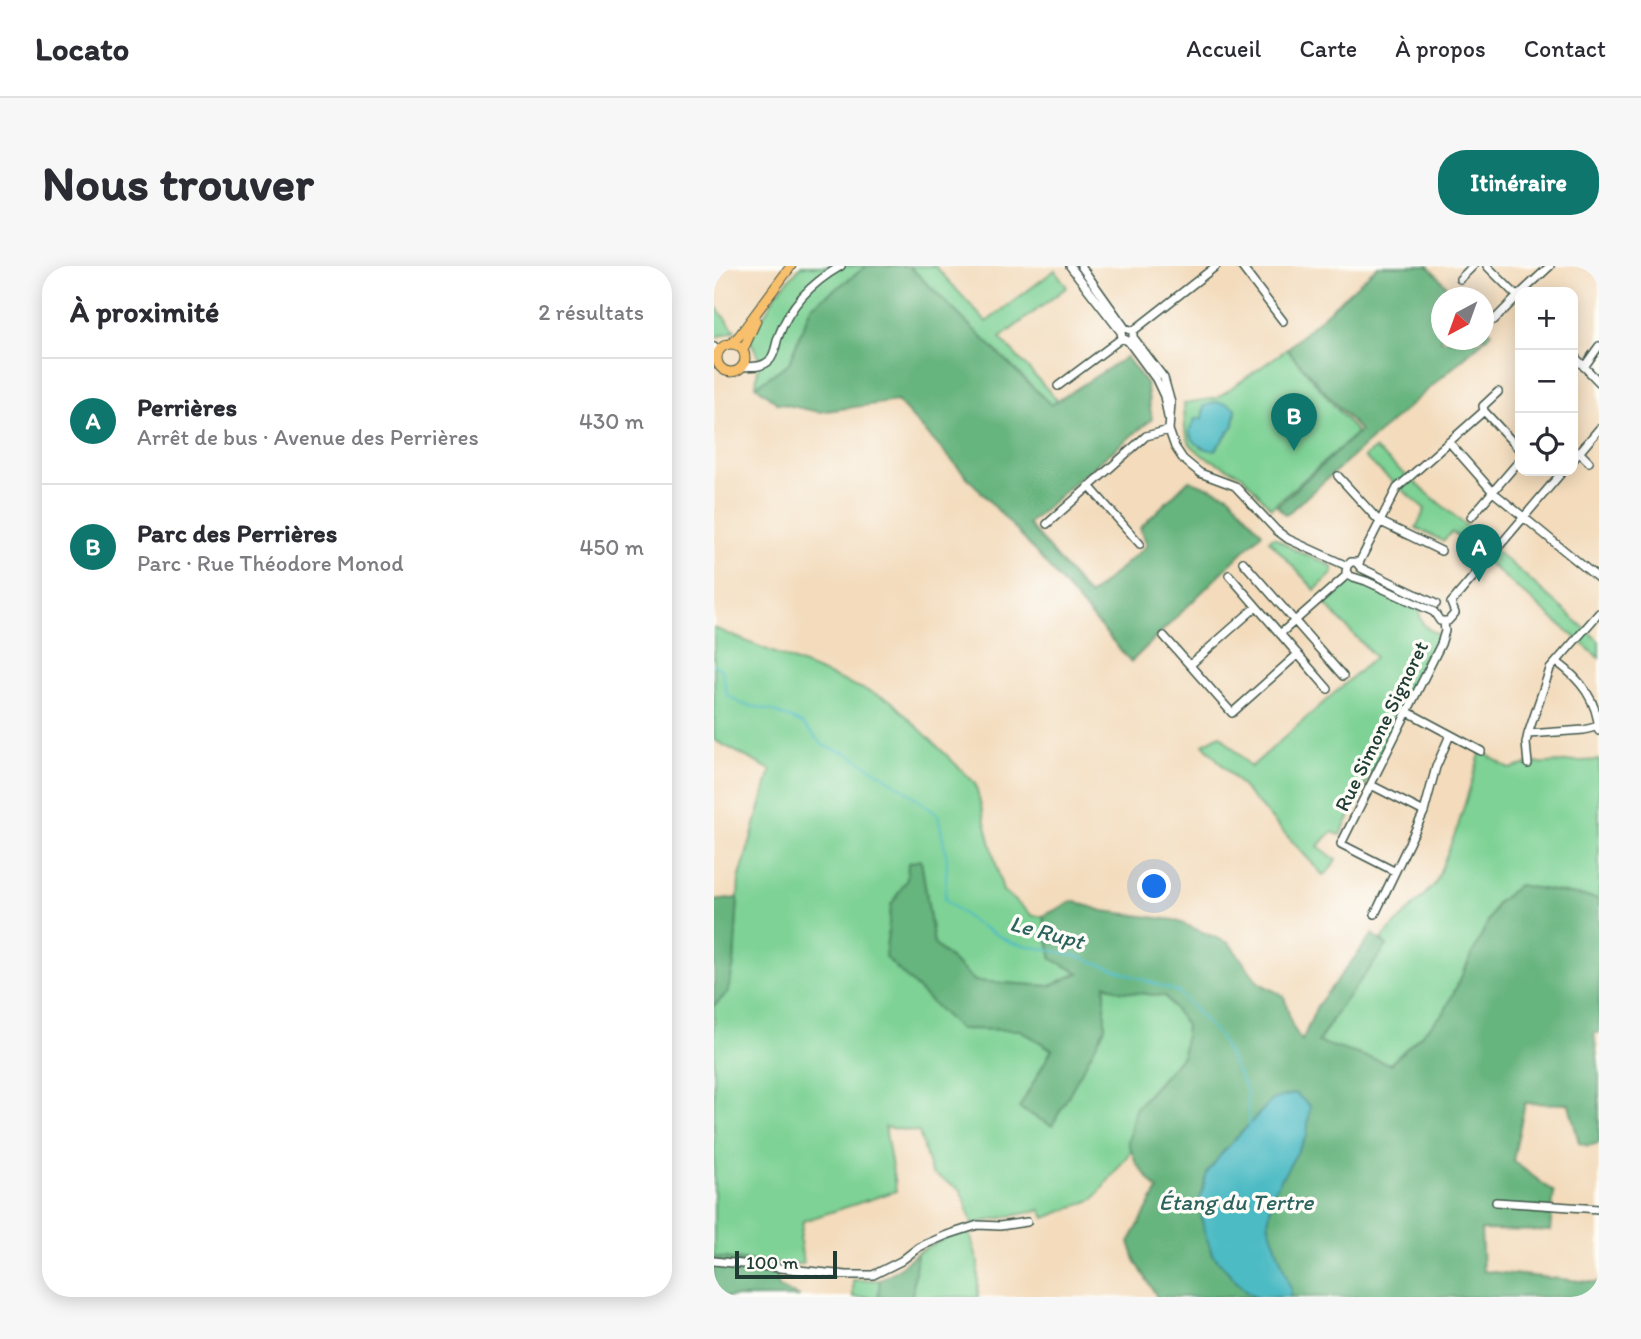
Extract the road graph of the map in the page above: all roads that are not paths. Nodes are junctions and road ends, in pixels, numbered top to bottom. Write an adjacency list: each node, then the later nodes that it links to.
1 (722, 266): 11 (street)
2 (791, 266): 14 (main road)
3 (841, 266): 25 (street)
4 (1070, 266): 19 (street)
5 (1081, 266): 19 (street)
6 (1216, 266): 19 (street)
7 (1241, 266): 18 (street)
8 (1473, 266): 12 (street)
9 (1487, 266): 15 (street)
10 (1550, 266): 13 (street)
11 (714, 271)
12 (1460, 279)
13 (1528, 287)
14 (772, 291): 20 (main road); 23 (main road)
15 (1515, 291)
16 (1515, 300): 17 (street)
17 (1494, 320)
18 (1283, 321)
19 (1127, 334): 29 (street); 33 (street)
20 (731, 344): 22 (main road); 23 (main road)
21 (1599, 346): 26 (street)
22 (716, 349): 27 (main road)
23 (743, 350): 25 (main road)
24 (1578, 360): 26 (street)
25 (743, 367): 27 (main road)
26 (1584, 367): 28 (street)
27 (718, 373)
28 (1599, 382)
29 (1058, 386)
30 (1498, 392): 31 (street)
31 (1484, 411): 34 (street); 35 (street)
32 (1599, 429): 36 (street)
33 (1169, 430): 41 (street); 51 (street)
34 (1449, 442): 42 (street); 45 (street)
35 (1515, 445)
36 (1579, 452): 37 (street)
37 (1590, 462)
38 (1515, 466): 42 (street)
39 (1559, 476): 44 (street)
40 (1338, 477): 45 (street)
41 (1089, 486): 46 (street); 47 (street)
42 (1493, 492): 43 (street); 44 (street)
43 (1471, 517)
44 (1524, 518): 53 (street); 54 (street)
45 (1379, 521): 48 (street); 50 (street)
46 (1047, 524)
47 (1140, 544)
48 (1441, 551)
49 (1243, 562): 58 (street)
50 (1360, 566): 51 (street); 51 (street); 56 (street)
51 (1350, 572): 56 (street); 58 (street)
52 (1229, 575): 55 (street)
53 (1599, 579)
54 (1451, 603): 56 (street); 59 (street)
55 (1256, 607): 60 (street); 64 (street)
56 (1435, 608): 59 (street)
57 (1599, 613): 63 (street)
58 (1294, 622): 60 (street); 65 (street)
59 (1444, 622): 67 (street, Rue Simone Signoret)
60 (1280, 634): 62 (street)
61 (1164, 636): 64 (street)
62 (1297, 654): 64 (street); 66 (street)
63 (1557, 662): 68 (street); 69 (street)
64 (1190, 664)
65 (1342, 676)
66 (1328, 690)
67 (1408, 712): 70 (street); 73 (street, Rue Simone Signoret)
68 (1599, 728): 69 (street)
69 (1528, 734): 72 (street)
70 (1450, 735): 71 (street); 74 (street)
71 (1480, 751)
72 (1528, 764)
73 (1371, 785): 74 (street); 75 (street, Rue Simone Signoret)
74 (1424, 812): 75 (street)
75 (1394, 871): 76 (street)
76 (1375, 914)
77 (1496, 1202): 78 (street)
78 (1599, 1209)
79 (1027, 1222): 80 (street)
80 (714, 1261)

